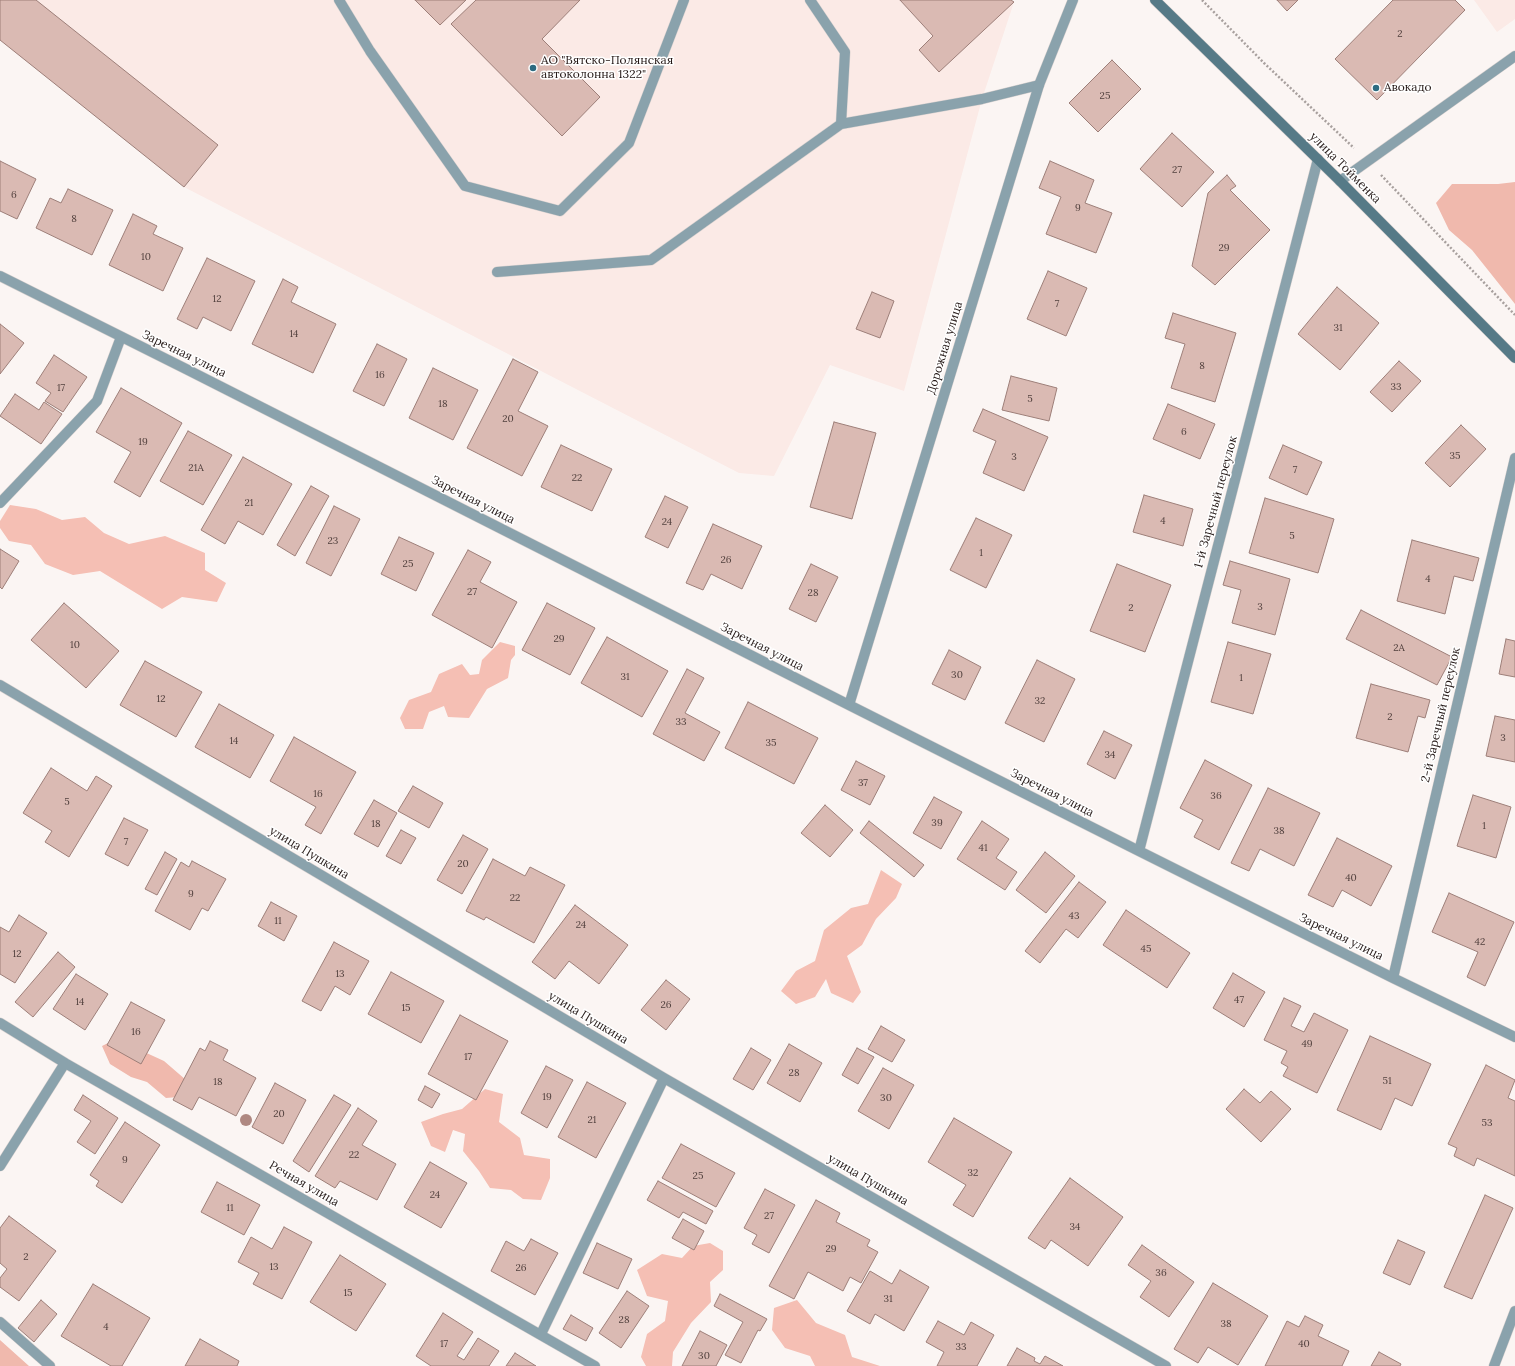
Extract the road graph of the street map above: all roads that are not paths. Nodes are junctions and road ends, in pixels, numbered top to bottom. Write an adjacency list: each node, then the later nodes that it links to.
1 (339, 0): 2 (street)
2 (684, 0)
3 (810, 0): 8 (street)
4 (1073, 0): 7 (street, Дорожная улица)
5 (1155, 0): 9 (street, улица Тойменка)
6 (1515, 56): 10 (street)
7 (1039, 85): 8 (street); 18 (street, Дорожная улица)
8 (841, 124): 11 (street)
9 (1318, 159): 10 (street, улица Тойменка); 19 (street, 1-й Заречный переулок)
10 (1340, 181): 14 (street, улица Тойменка)
11 (497, 272)
12 (0, 276): 13 (street, Заречная улица)
13 (121, 337): 16 (street); 18 (street, Заречная улица)
14 (1515, 358)
15 (1515, 458): 20 (street, 2-й Заречный переулок)
16 (0, 503)
17 (0, 685): 24 (street, улица Пушкина)
18 (849, 706): 19 (street, Заречная улица)
19 (1139, 851): 20 (street, Заречная улица)
20 (1393, 978): 22 (street, Заречная улица)
21 (0, 1023): 23 (street, Речная улица)
22 (1515, 1037)
23 (65, 1063): 25 (street); 28 (street, Речная улица)
24 (664, 1078): 28 (street); 31 (street, улица Пушкина)
25 (0, 1166)
26 (1515, 1311): 32 (street)
27 (0, 1322): 29 (street)
28 (541, 1334): 30 (street, Речная улица)
29 (50, 1366)
30 (595, 1366)
31 (1166, 1366)
32 (1494, 1366)

